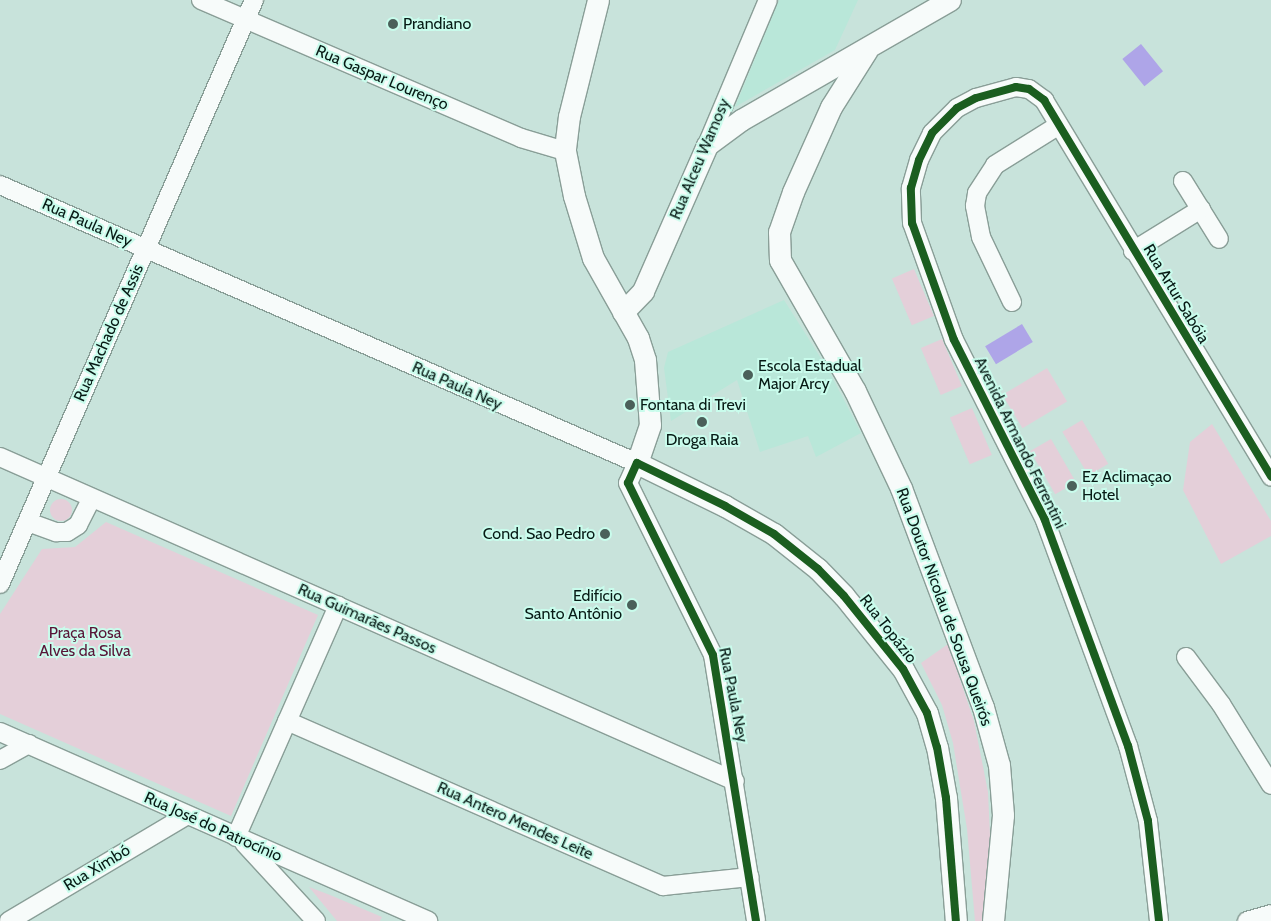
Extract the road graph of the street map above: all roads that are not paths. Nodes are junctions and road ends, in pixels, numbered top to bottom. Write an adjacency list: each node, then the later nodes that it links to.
1 (201, 0): 6 (street, Rua Gaspar Lourenço)
2 (254, 0): 6 (street, Rua Machado de Assis)
3 (598, 0): 10 (street)
4 (768, 0): 9 (street, Rua Alceu Wamosy)
5 (950, 0): 7 (street, Rua Doutor Nicolau de Sousa Queirós)
6 (246, 20): 10 (street, Rua Gaspar Lourenço); 15 (street, Rua Machado de Assis)
7 (867, 50): 9 (street); 44 (street, Rua Doutor Nicolau de Sousa Queirós)
8 (1059, 125): 16 (street, Rua Artur Sabóia); 17 (street); 45 (street, Avenida Armando Ferrentini)
9 (707, 145): 18 (street, Rua Alceu Wamosy)
10 (565, 151): 18 (street)
11 (1183, 180): 13 (street)
12 (0, 185): 15 (street, Rua Paula Ney)
13 (1201, 209): 14 (street); 16 (street)
14 (1219, 239)
15 (146, 249): 20 (street, Rua Paula Ney); 21 (street, Rua Machado de Assis)
16 (1133, 251): 22 (street, Rua Artur Sabóia)
17 (1012, 302)
18 (623, 312): 20 (street)
19 (0, 456): 21 (street, Rua Guimarães Passos)
20 (637, 462): 32 (street, Rua Paula Ney); 43 (street, Rua Topázio)
21 (47, 477): 23 (street, Rua Guimarães Passos); 24 (street, Rua Machado de Assis)
22 (1271, 477)
23 (92, 498): 24 (street); 26 (street, Rua Guimarães Passos)
24 (28, 522): 25 (street, Rua Machado de Assis)
25 (0, 584)
26 (338, 606): 28 (street); 32 (street, Rua Guimarães Passos)
27 (1186, 657): 33 (street)
28 (287, 721): 35 (street); 37 (street, Rua Antero Mendes Leite)
29 (0, 732): 30 (street, Rua José do Patrocínio)
30 (29, 744): 31 (street); 34 (street, Rua José do Patrocínio)
31 (0, 760)
32 (735, 781): 37 (street, Rua Paula Ney)
33 (1271, 785)
34 (186, 816): 35 (street, Rua José do Patrocínio); 40 (street, Rua Ximbó)
35 (238, 838): 36 (street, Rua José do Patrocínio); 39 (street)
36 (298, 865): 39 (street); 41 (street, Rua José do Patrocínio)
37 (750, 877): 42 (street, Rua Paula Ney)
38 (1271, 914): 46 (street)
39 (312, 916)
40 (9, 921)
41 (428, 921)
42 (756, 921)
43 (956, 921)
44 (993, 921)
45 (1158, 921)
46 (1247, 921)

